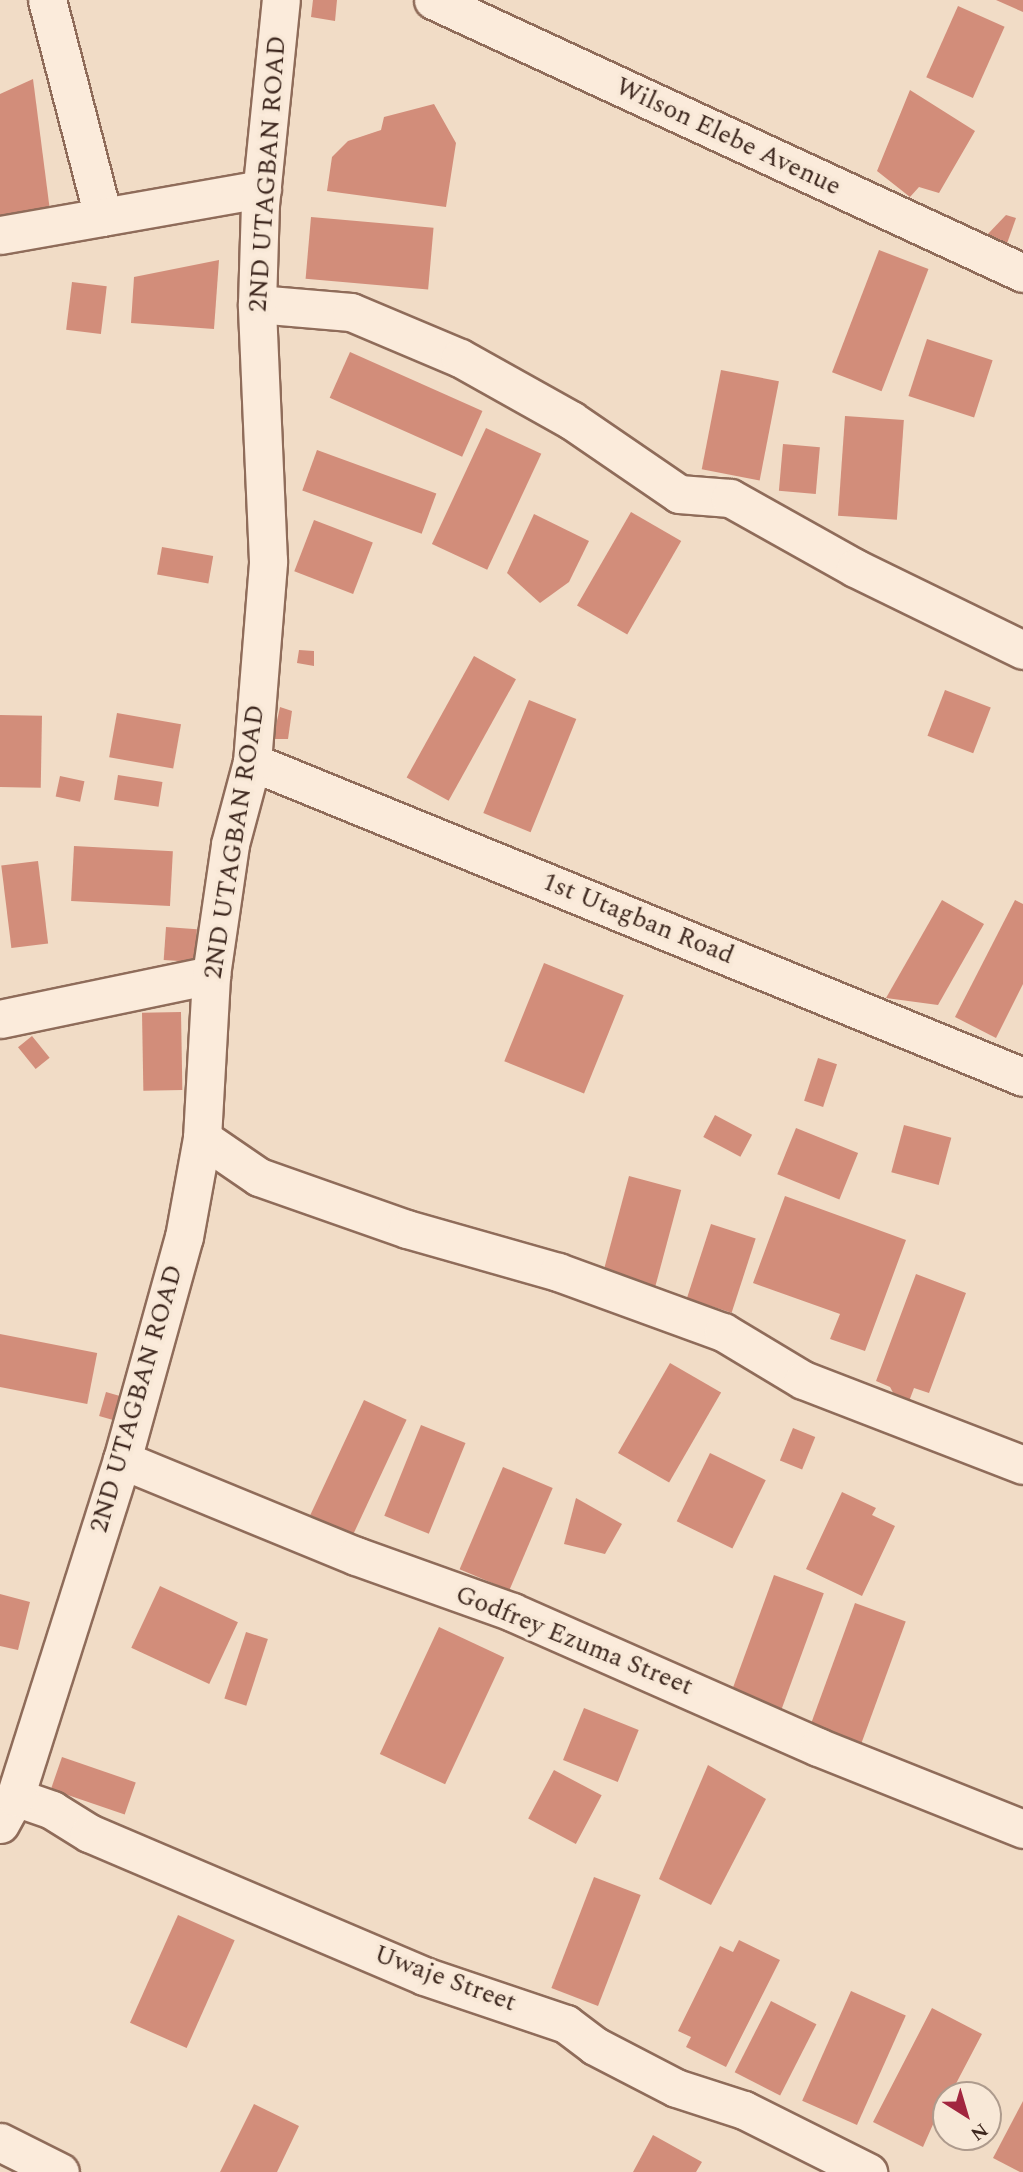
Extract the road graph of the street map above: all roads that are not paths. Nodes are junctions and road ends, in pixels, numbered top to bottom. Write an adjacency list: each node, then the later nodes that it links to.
1 (47, 0): 5 (street)
2 (281, 0): 4 (street, 2ND UTAGBAN ROAD)
3 (433, 0): 7 (street, Wilson Elebe Avenue)
4 (262, 189): 5 (street); 8 (street, 2ND UTAGBAN ROAD)
5 (103, 217): 6 (street)
6 (0, 235)
7 (1020, 261)
8 (257, 304): 9 (street); 10 (street, 2ND UTAGBAN ROAD)
9 (1023, 650)
10 (253, 762): 11 (street, 2ND UTAGBAN ROAD); 13 (street, 1st Utagban Road)
11 (211, 975): 12 (street); 14 (street, 2ND UTAGBAN ROAD)
12 (0, 1019)
13 (1023, 1077)
14 (202, 1138): 15 (street, 2ND UTAGBAN ROAD); 16 (street)
15 (122, 1460): 17 (street, 2ND UTAGBAN ROAD); 18 (street, Godfrey Ezuma Street)
16 (1023, 1465)
17 (8, 1810): 21 (street, Uwaje Street)
18 (1023, 1829)
19 (0, 2142): 20 (street)
20 (60, 2172)
21 (868, 2172)

